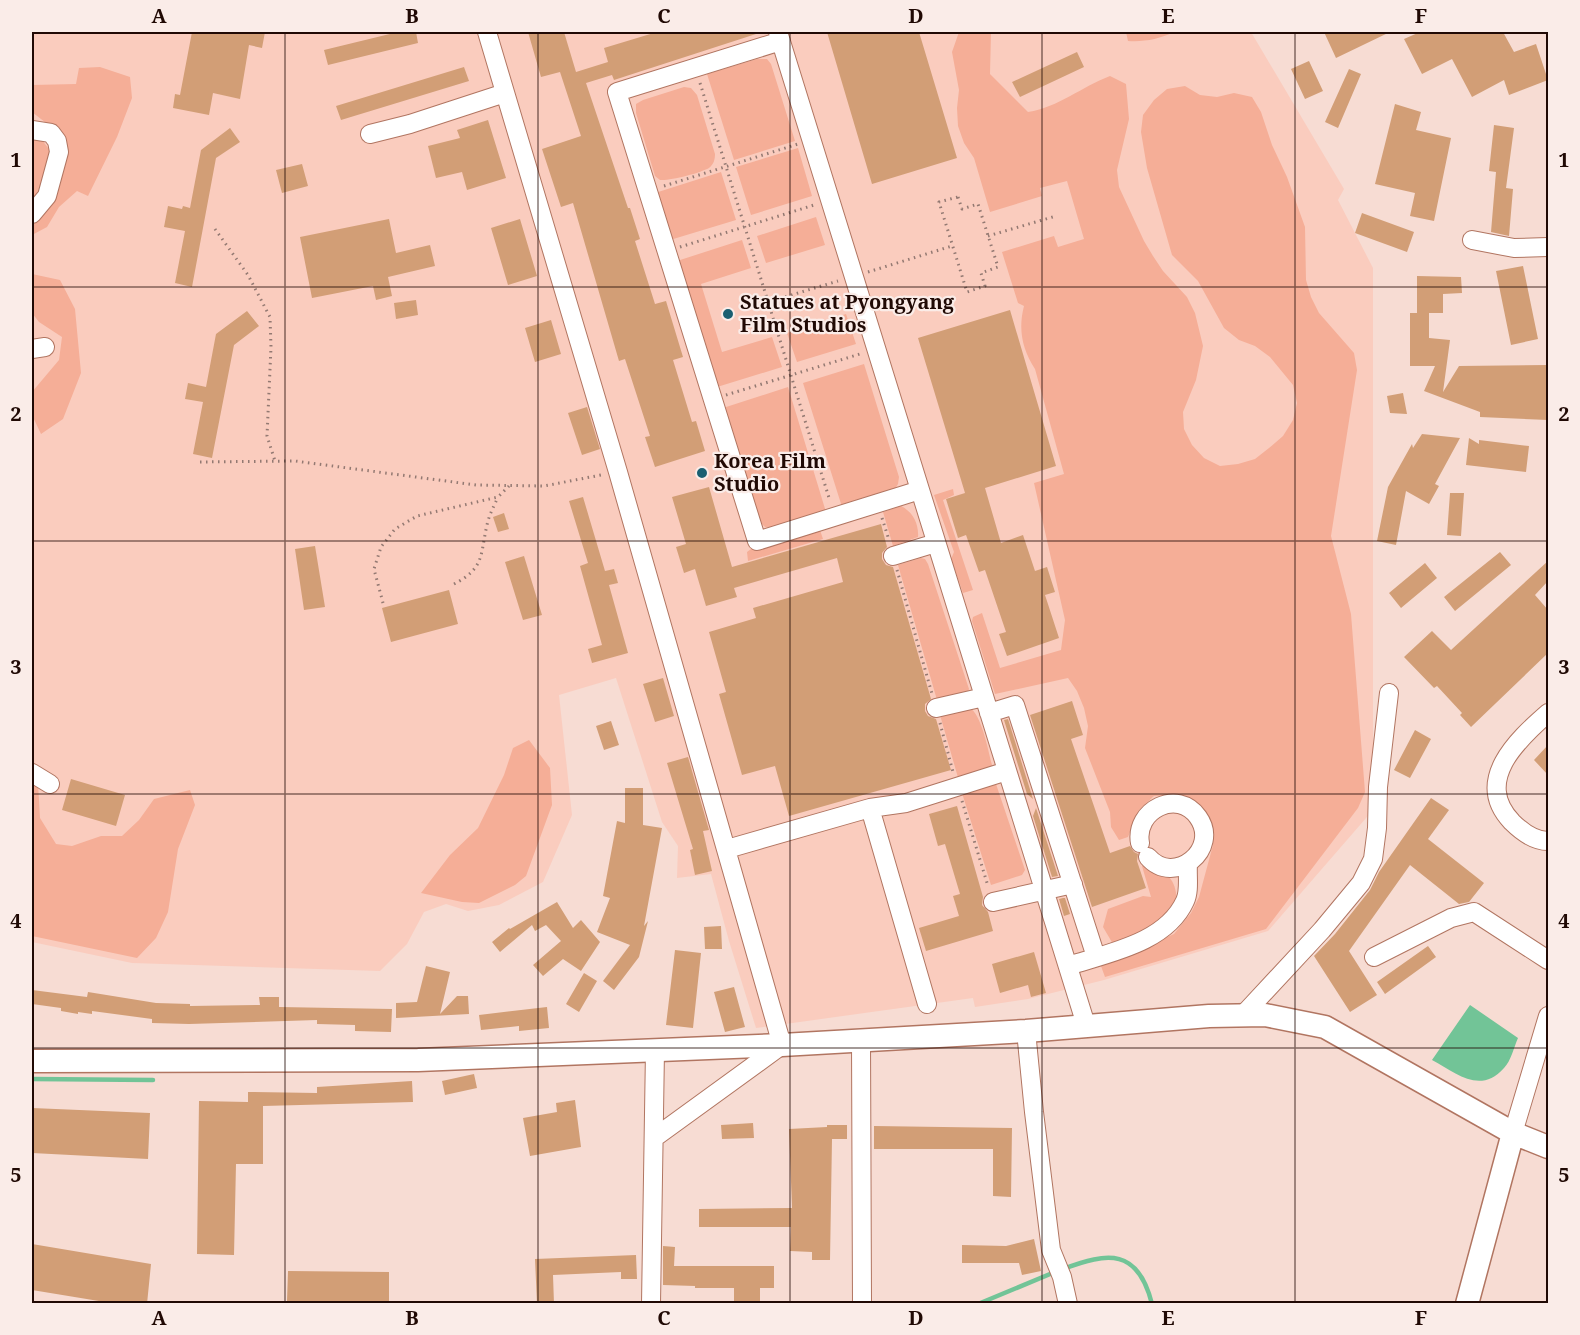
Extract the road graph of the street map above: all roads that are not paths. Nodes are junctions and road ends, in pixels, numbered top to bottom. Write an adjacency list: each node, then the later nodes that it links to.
1 (487, 32): 3 (street)
2 (779, 36): 9 (street); 9 (street)
3 (505, 93): 5 (street); 21 (street)
4 (32, 130): 6 (street)
5 (370, 134)
6 (32, 214)
7 (1472, 240): 8 (street)
8 (1548, 247)
9 (920, 490): 10 (street)
10 (936, 543): 11 (street); 13 (street)
11 (893, 556)
12 (1389, 693): 31 (street)
13 (987, 705): 14 (street); 16 (street); 23 (street)
14 (936, 708)
15 (1548, 713): 20 (street)
16 (1007, 771): 19 (street); 24 (street)
17 (32, 773): 18 (street)
18 (50, 784)
19 (870, 808): 21 (street); 30 (street)
20 (1548, 841)
21 (727, 849): 36 (street)
22 (1188, 864): 22 (street); 26 (street)
23 (1073, 884): 24 (street); 26 (street)
24 (1044, 891): 25 (street); 29 (street)
25 (993, 902)
26 (1096, 957): 29 (street)
27 (1374, 957): 28 (street)
28 (1548, 960)
29 (1068, 966): 33 (street)
30 (927, 1004)
31 (1243, 1015): 33 (main road); 39 (main road)
32 (1548, 1017): 39 (street)
33 (1086, 1025): 34 (main road)
34 (1026, 1030): 35 (main road); 44 (street)
35 (861, 1040): 36 (main road); 43 (street)
36 (782, 1045): 37 (main road); 40 (street)
37 (655, 1050): 38 (main road); 40 (street)
38 (32, 1061)
39 (1513, 1133): 41 (main road); 45 (main road)
40 (654, 1138): 42 (street)
41 (1548, 1147)
42 (651, 1304)
43 (862, 1304)
44 (1068, 1304)
45 (1467, 1304)

